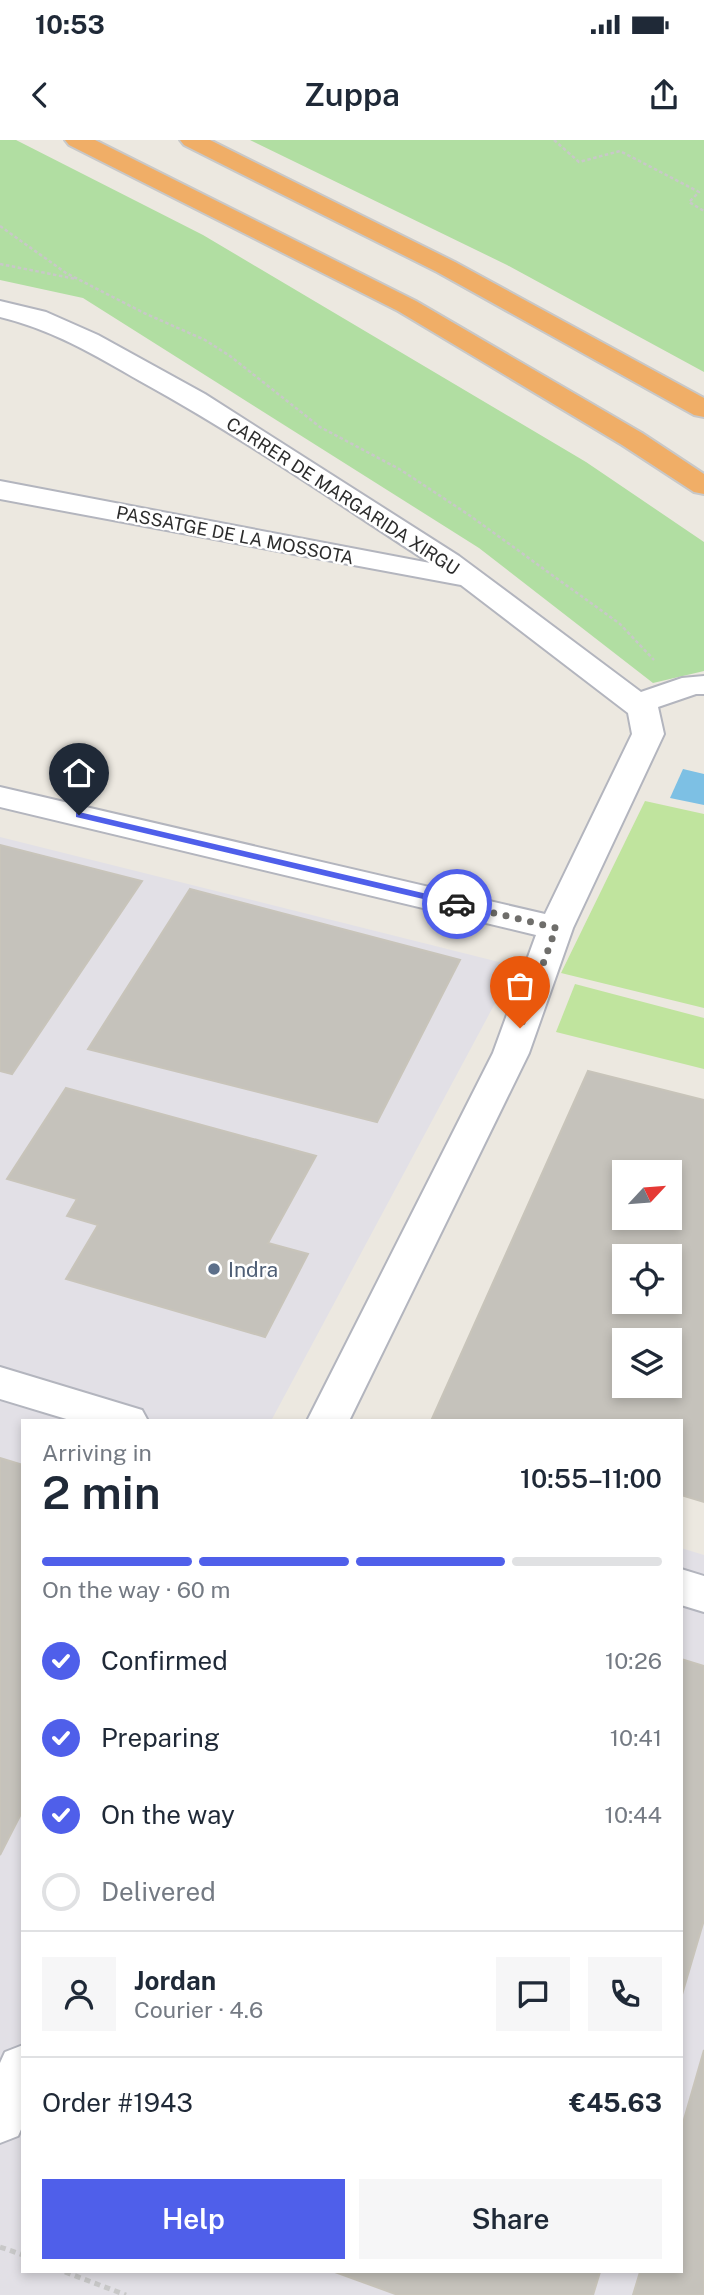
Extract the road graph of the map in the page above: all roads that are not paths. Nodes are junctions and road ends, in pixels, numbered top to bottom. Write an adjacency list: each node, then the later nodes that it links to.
1 (77, 140): 5 (highway)
2 (192, 140): 4 (highway)
3 (0, 309): 7 (street, CARRER DE MARGARIDA XIRGU)
4 (704, 409)
5 (704, 486)
6 (0, 490): 7 (street, PASSATGE DE LA MOSSOTA)
7 (470, 579): 9 (street, CARRER DE MARGARIDA XIRGU)
8 (693, 687): 9 (street)
9 (643, 719): 11 (street)
10 (0, 797): 11 (street)
11 (556, 928): 14 (street)
12 (0, 1383): 13 (street)
13 (120, 1419)
14 (329, 1419)
15 (683, 1588): 16 (street)
16 (704, 1594)
17 (21, 2073): 18 (street)
18 (0, 2118)

